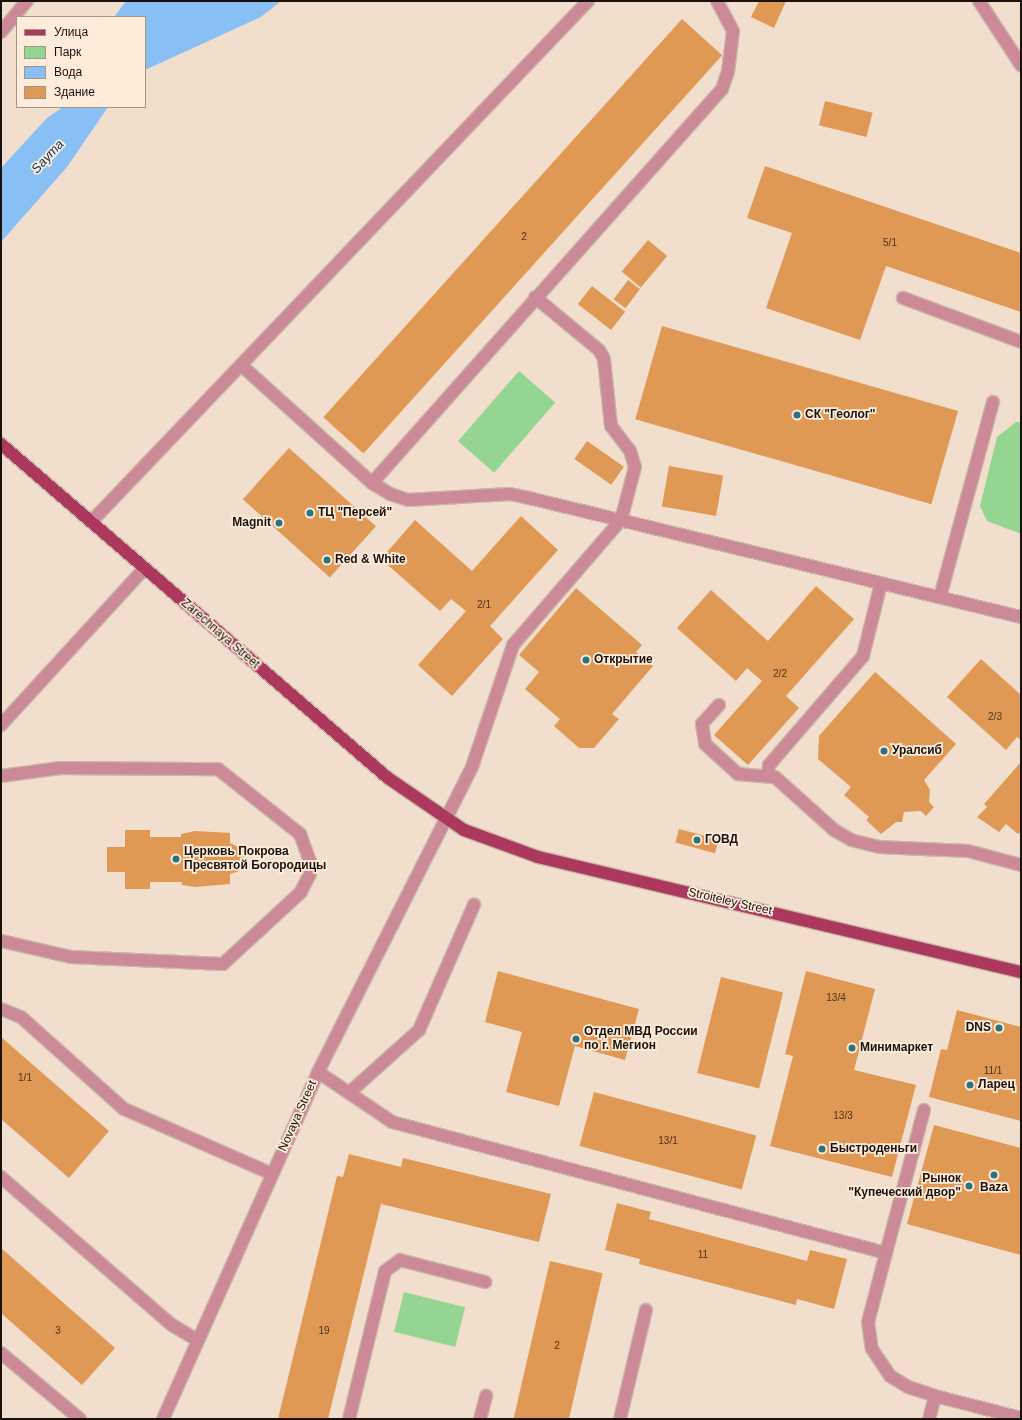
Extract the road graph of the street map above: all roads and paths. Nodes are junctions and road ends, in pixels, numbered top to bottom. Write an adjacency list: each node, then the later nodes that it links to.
1 (27, 1): 5 (street)
2 (588, 1): 10 (street)
3 (717, 1): 7 (street)
4 (979, 1): 6 (street)
5 (1, 32)
6 (1021, 64)
7 (536, 297): 13 (street); 14 (street)
8 (903, 298): 9 (street)
9 (1021, 342)
10 (241, 365): 13 (street); 15 (street)
11 (993, 402): 18 (street)
12 (1, 444): 15 (main road, Zarechnaya Street)
13 (372, 483): 14 (street)
14 (622, 520): 17 (street); 24 (street, Novaya Street)
15 (90, 522): 16 (main road, Zarechnaya Street)
16 (144, 569): 21 (street); 24 (main road, Zarechnaya Street)
17 (881, 583): 18 (street); 22 (street)
18 (940, 597): 19 (street)
19 (1021, 617)
20 (719, 705): 22 (street)
21 (1, 725)
22 (768, 774): 25 (street)
23 (1, 776): 27 (street)
24 (444, 818): 28 (main road, Stroiteley Street); 30 (street, Novaya Street)
25 (1021, 865)
26 (474, 905): 31 (street)
27 (1, 941)
28 (1021, 972)
29 (1, 1009): 33 (street)
30 (318, 1072): 31 (street); 33 (street, Novaya Street)
31 (350, 1092): 35 (street)
32 (924, 1110): 35 (street)
33 (272, 1174): 38 (street, Novaya Street)
34 (1, 1177): 38 (street)
35 (886, 1253): 41 (street)
36 (485, 1282): 45 (street)
37 (646, 1310): 47 (street)
38 (197, 1340): 44 (street, Novaya Street)
39 (1, 1353): 43 (street)
40 (486, 1396): 46 (street)
41 (935, 1396): 42 (street); 48 (street)
42 (1021, 1418)
43 (80, 1419)
44 (163, 1419)
45 (349, 1419)
46 (480, 1419)
47 (620, 1419)
48 (929, 1419)

